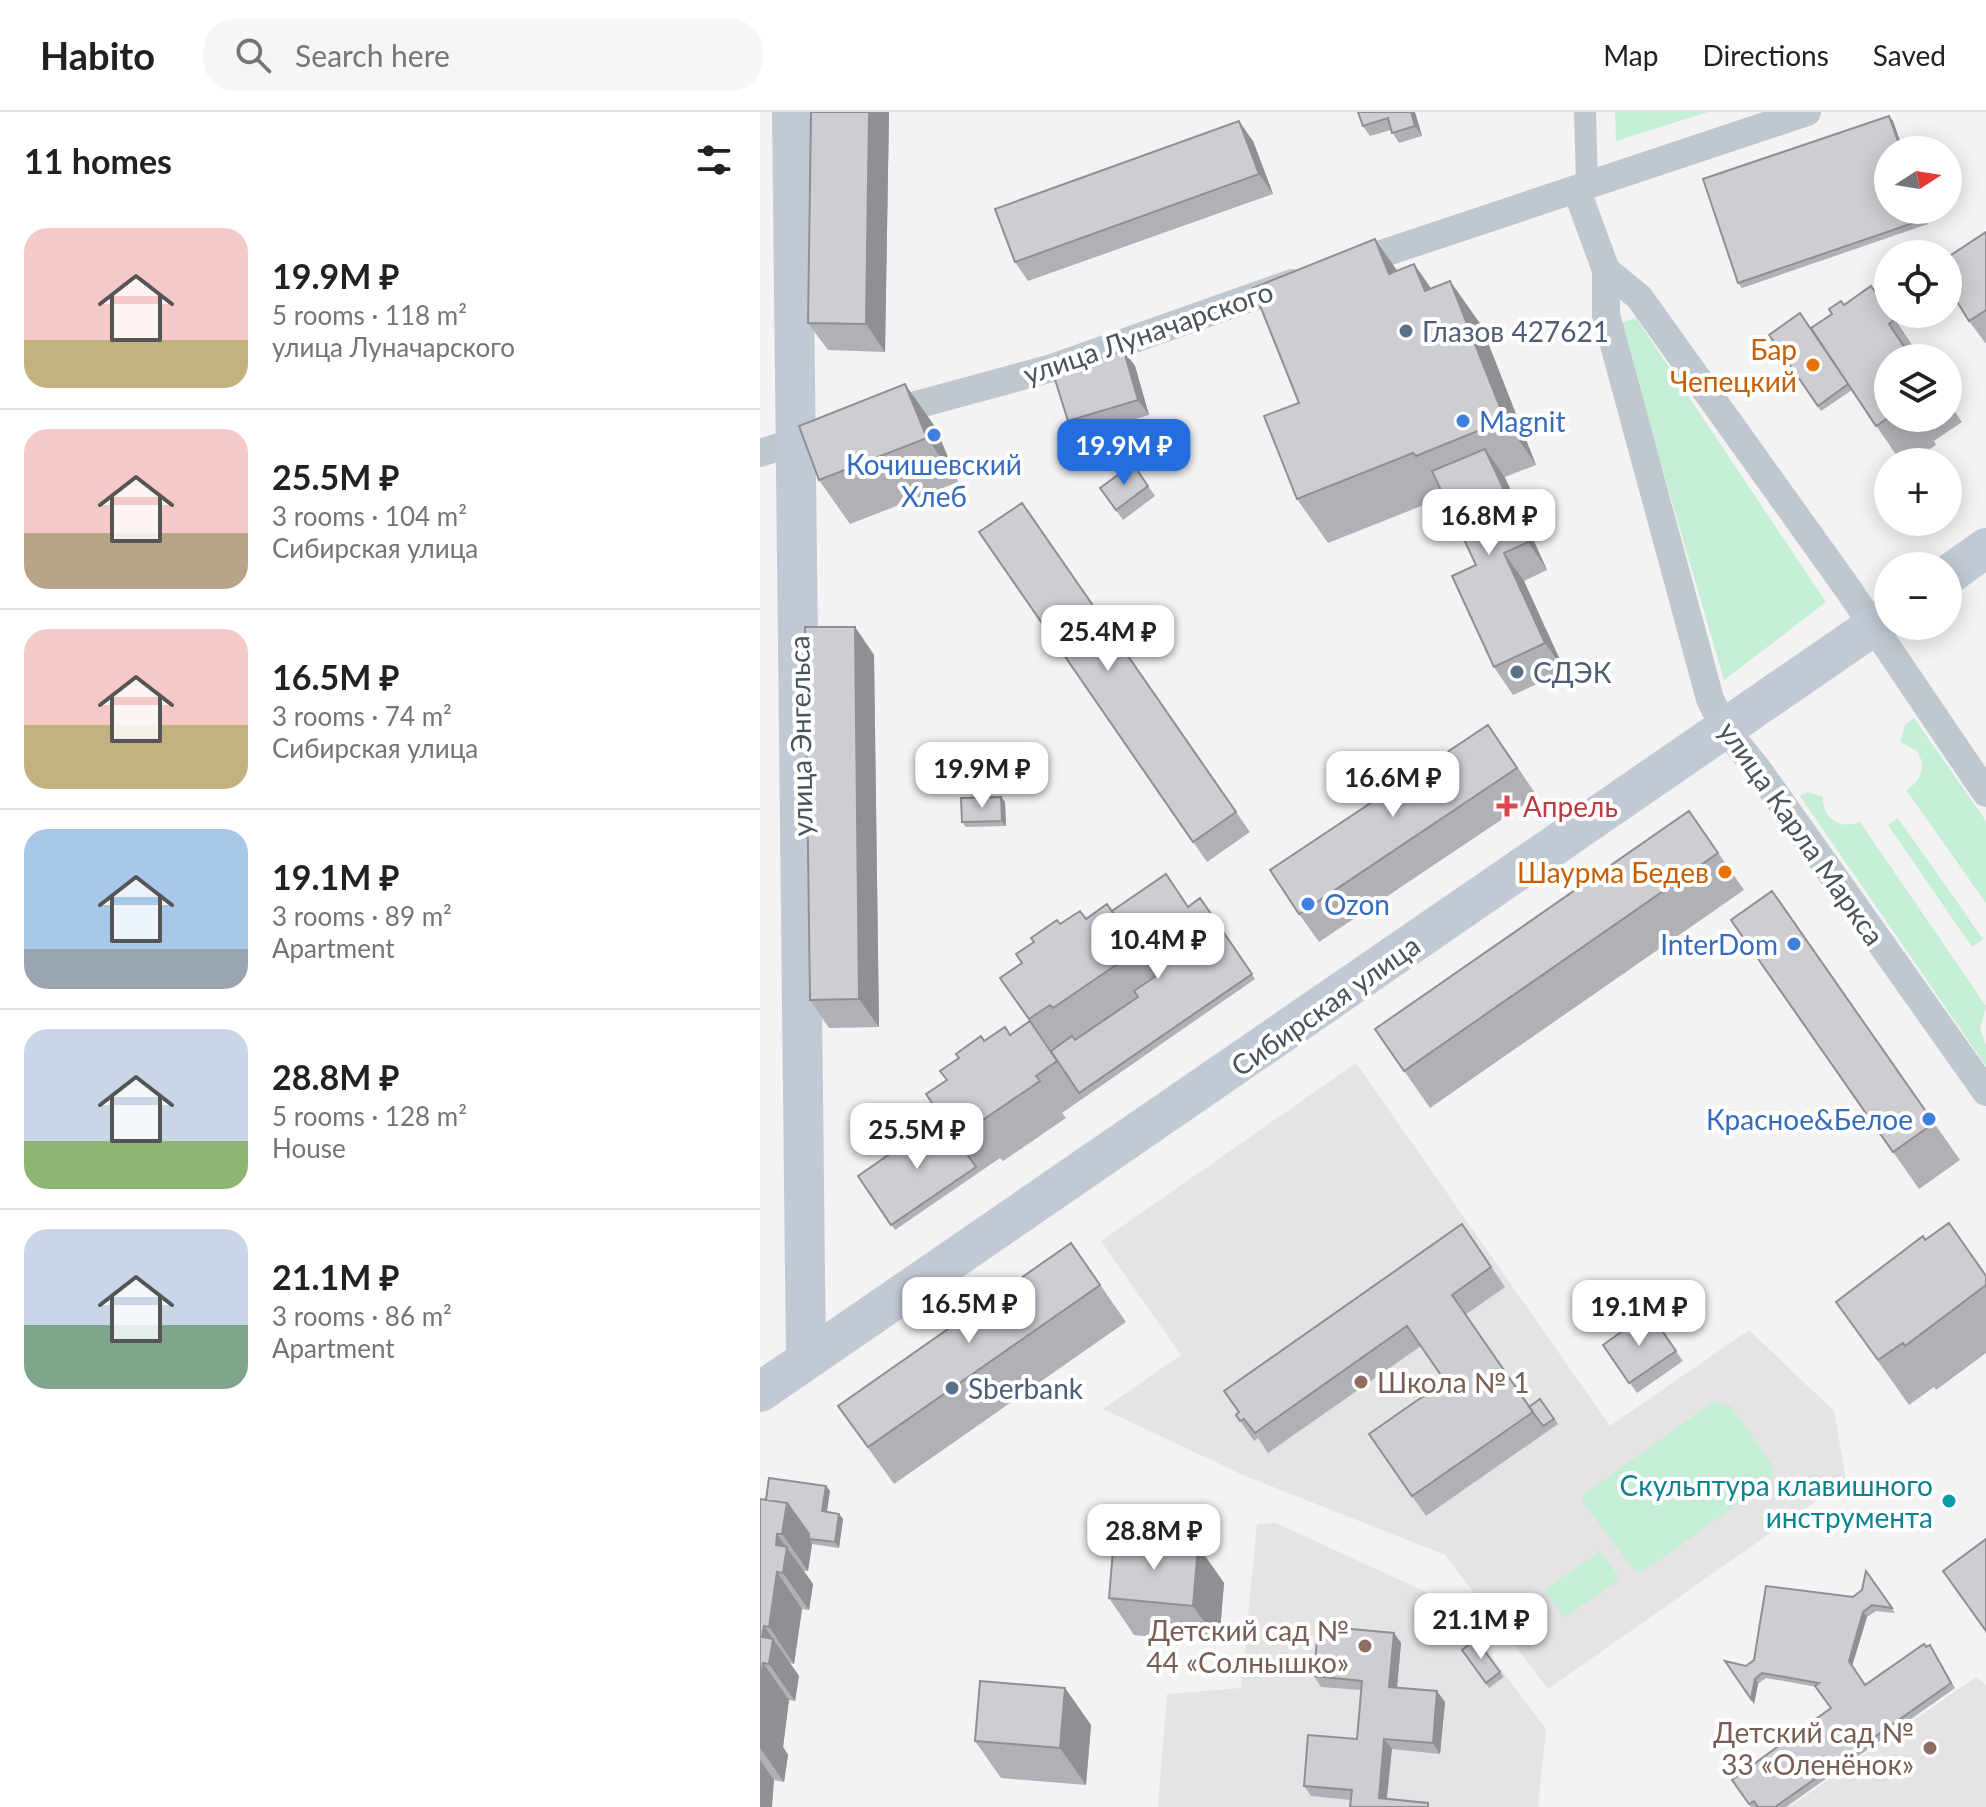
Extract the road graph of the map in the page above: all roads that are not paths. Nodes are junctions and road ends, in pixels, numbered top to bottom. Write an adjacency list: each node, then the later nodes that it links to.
1 (792, 112): 6 (main road, улица Энгельса)
2 (1585, 112): 4 (street, улица Карла Маркса)
3 (1807, 112): 4 (street, улица Луначарского)
4 (1582, 190): 5 (street, улица Карла Маркса); 6 (street, улица Луначарского)
5 (1606, 270): 9 (street); 12 (street, улица Карла Маркса)
6 (778, 447): 15 (main road, улица Энгельса)
7 (1986, 548): 8 (main road)
8 (1962, 565)
9 (1874, 614)
10 (1874, 626): 12 (main road, Сибирская улица)
11 (1891, 640): 13 (street)
12 (1725, 729): 14 (street, улица Карла Маркса); 15 (main road, Сибирская улица)
13 (1986, 793)
14 (1986, 1092)
15 (806, 1360): 16 (main road, Сибирская улица)
16 (760, 1392)

